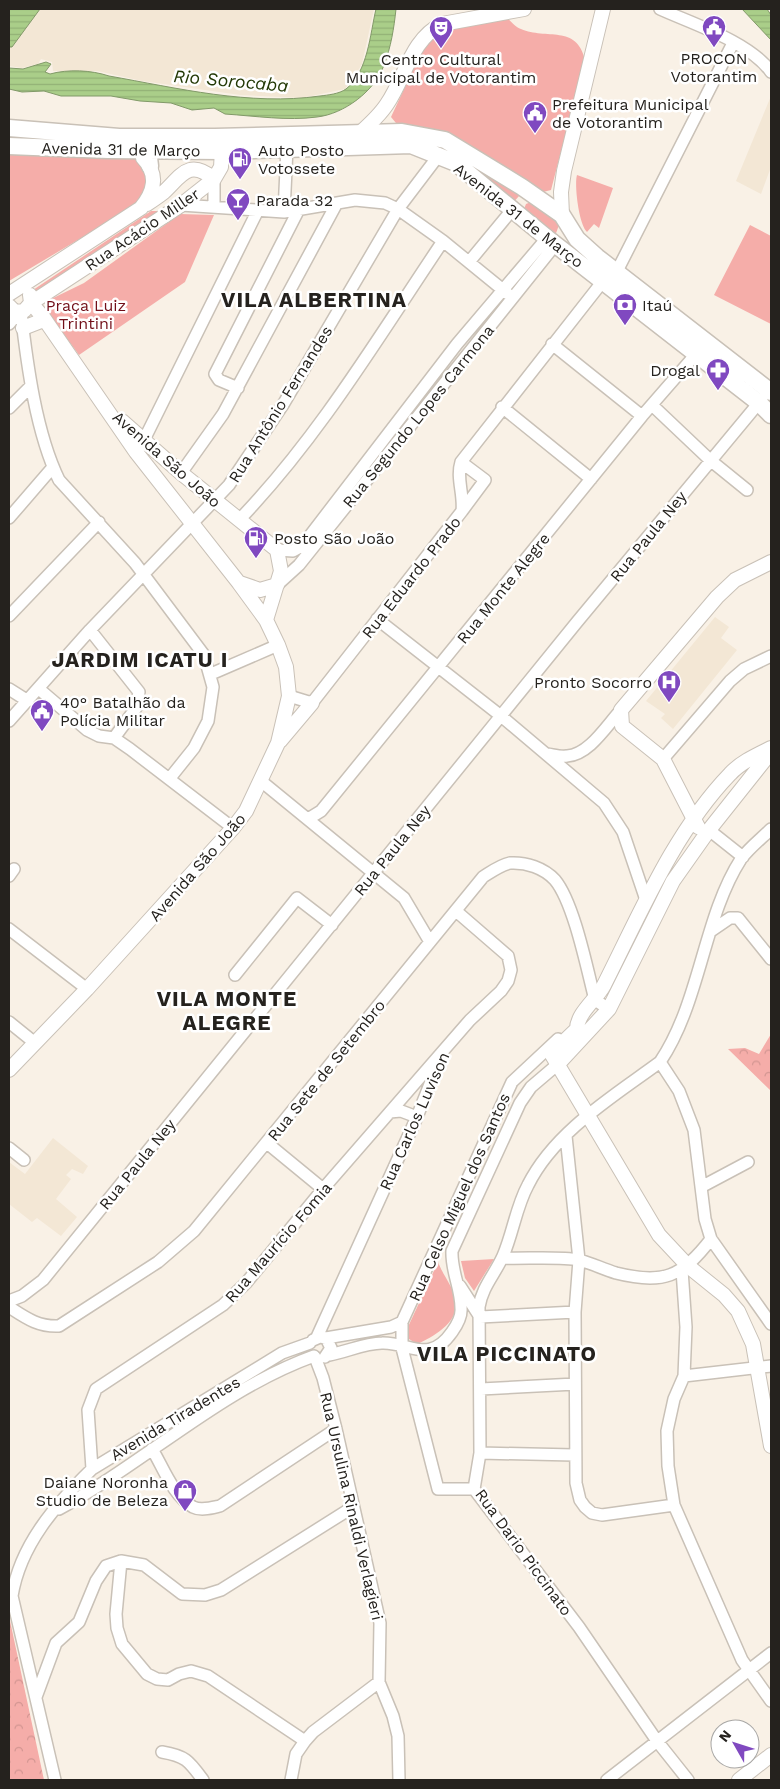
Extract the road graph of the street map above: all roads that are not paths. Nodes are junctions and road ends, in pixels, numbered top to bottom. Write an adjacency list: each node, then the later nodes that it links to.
1 (524, 9): 6 (main road)
2 (603, 9): 28 (main road)
3 (660, 9): 4 (street)
4 (734, 43): 5 (street); 32 (street)
5 (771, 72)
6 (388, 103): 8 (main road); 9 (main road)
7 (9, 128): 10 (highway, Avenida 31 de Março)
8 (389, 132): 9 (highway, Avenida 31 de Março); 12 (main road); 19 (highway, Avenida 31 de Março)
9 (360, 133): 11 (highway, Avenida 31 de Março)
10 (161, 137): 11 (highway, Avenida 31 de Março); 16 (highway)
11 (218, 144): 14 (highway, Avenida 31 de Março); 16 (highway, Avenida 31 de Março); 17 (main road, Rua Acácio Miller)
12 (399, 145): 14 (highway, Avenida 31 de Março); 15 (highway, Avenida 31 de Março)
13 (9, 146): 16 (highway, Avenida 31 de Março)
14 (287, 148): 27 (street)
15 (439, 155): 23 (street, Rua Antônio Fernandes); 25 (highway, Avenida 31 de Março)
16 (151, 159): 18 (main road)
17 (214, 179): 18 (main road); 21 (main road, Rua Acácio Miller); 22 (street)
18 (154, 195): 21 (main road); 34 (main road)
19 (538, 198): 25 (highway); 28 (highway, Avenida 31 de Março)
20 (337, 203): 23 (street); 26 (street); 43 (street)
21 (181, 205): 22 (street); 36 (main road, Rua Acácio Miller)
22 (214, 206): 24 (street)
23 (398, 209): 29 (street); 57 (street, Rua Antônio Fernandes)
24 (258, 210): 27 (street); 50 (street)
25 (512, 210): 30 (highway, Avenida 31 de Março); 31 (street)
26 (298, 211): 27 (street); 43 (street)
27 (284, 212)
28 (562, 215): 30 (highway); 32 (highway, Avenida 31 de Março)
29 (443, 241): 31 (street); 60 (street)
30 (551, 241): 32 (highway, Avenida 31 de Março); 33 (street); 35 (street, Rua Segundo Lopes Carmona)
31 (469, 262): 33 (street)
32 (610, 279): 40 (street); 41 (highway, Avenida 31 de Março); 44 (highway, Avenida 31 de Março)
33 (502, 290): 35 (street); 64 (street)
34 (14, 291): 36 (main road, Avenida São João)
35 (513, 298): 64 (street, Rua Segundo Lopes Carmona)
36 (23, 307): 37 (main road, Avenida São João); 38 (street); 39 (street)
37 (43, 323): 39 (main road); 50 (main road, Avenida São João)
38 (9, 324)
39 (23, 328): 42 (street)
40 (552, 344): 46 (street); 49 (street)
41 (696, 354): 44 (highway, Avenida 31 de Março); 45 (street, Rua Monte Alegre)
42 (31, 386): 47 (street); 53 (street)
43 (238, 388): 54 (street)
44 (767, 395): 48 (highway, Avenida 31 de Março); 51 (street, Rua Paula Ney)
45 (652, 405): 49 (street, Rua Monte Alegre); 51 (street)
46 (502, 407): 52 (street); 55 (street)
47 (9, 408)
48 (771, 415)
49 (642, 416): 55 (street, Rua Monte Alegre)
50 (140, 447): 54 (main road, Avenida São João); 62 (main road, Avenida São João)
51 (710, 460): 56 (street); 83 (street, Rua Paula Ney)
52 (462, 462): 58 (street, Rua Eduardo Prado); 58 (street)
53 (53, 467): 59 (street); 61 (street)
54 (181, 473): 57 (main road, Avenida São João)
55 (591, 479): 75 (street, Rua Monte Alegre)
56 (747, 490)
57 (216, 501): 60 (main road, Avenida São João); 62 (street, Rua Antônio Fernandes)
58 (462, 511): 70 (street, Rua Eduardo Prado)
59 (9, 518)
60 (239, 520): 63 (main road, Avenida São João)
61 (99, 522): 66 (street); 69 (street)
62 (191, 523): 66 (street, Rua Antônio Fernandes); 67 (main road, Avenida São João)
63 (277, 550): 64 (street); 68 (main road)
64 (304, 550): 68 (street, Rua Segundo Lopes Carmona)
65 (770, 566): 82 (main road)
66 (143, 576): 72 (street, Rua Antônio Fernandes); 76 (street)
67 (239, 583): 68 (main road); 71 (main road, Avenida São João)
68 (277, 585): 71 (main road)
69 (9, 616)
70 (377, 619): 75 (street); 81 (street, Rua Eduardo Prado)
71 (266, 620): 73 (main road, Avenida São João)
72 (90, 630): 78 (street, Rua Antônio Fernandes); 86 (street)
73 (278, 645): 76 (street); 79 (main road, Avenida São João)
74 (771, 656): 91 (street)
75 (439, 666): 83 (street); 95 (street, Rua Monte Alegre)
76 (211, 674): 93 (street)
77 (9, 689): 80 (street)
78 (39, 689): 80 (street, Rua Antônio Fernandes); 86 (street)
79 (289, 696): 81 (street); 87 (main road, Avenida São João)
80 (28, 701): 84 (street, Rua Antônio Fernandes)
81 (312, 703): 87 (main road)
82 (621, 710): 85 (main road); 90 (street)
83 (501, 716): 90 (street); 101 (street, Rua Paula Ney)
84 (9, 721)
85 (622, 726): 91 (main road); 92 (street)
86 (114, 738): 93 (street)
87 (278, 743): 94 (main road, Avenida São João)
88 (771, 748): 96 (main road, Rua Celso Miguel dos Santos)
89 (771, 752): 99 (main road, Rua Celso Miguel dos Santos)
90 (547, 754): 92 (street)
91 (663, 759): 96 (main road)
92 (568, 772): 102 (street)
93 (170, 778): 97 (street)
94 (261, 781): 95 (street); 97 (main road, Avenida São João)
95 (308, 819): 101 (street)
96 (694, 820): 99 (main road); 102 (main road, Rua Celso Miguel dos Santos)
97 (233, 828): 112 (main road, Avenida São João)
98 (771, 829): 100 (street)
99 (709, 830): 100 (street); 102 (main road, Rua Celso Miguel dos Santos)
100 (743, 857): 106 (street)
101 (374, 872): 104 (street, Rua Paula Ney); 107 (street)
102 (653, 907): 111 (main road, Rua Celso Miguel dos Santos); 113 (main road, Rua Celso Miguel dos Santos)
103 (456, 911): 107 (street, Rua Sete de Setembro); 109 (street, Rua Sete de Setembro); 119 (street, Rua Carlos Luvison)
104 (332, 924): 110 (street); 140 (street, Rua Paula Ney)
105 (9, 929): 112 (street)
106 (711, 931): 108 (street); 120 (street)
107 (430, 942): 127 (street, Rua Sete de Setembro)
108 (771, 959)
109 (588, 973): 111 (street); 114 (street, Rua Sete de Setembro)
110 (234, 975)
111 (603, 987): 113 (street); 114 (main road, Rua Celso Miguel dos Santos)
112 (87, 989): 118 (main road, Avenida São João)
113 (617, 995): 115 (main road, Rua Celso Miguel dos Santos)
114 (595, 1000): 115 (street); 117 (main road, Rua Celso Miguel dos Santos)
115 (609, 1009): 121 (main road, Rua Celso Miguel dos Santos)
116 (9, 1022): 118 (street)
117 (577, 1022): 121 (main road); 132 (street, Rua Celso Miguel dos Santos)
118 (35, 1043): 122 (main road, Avenida São João)
119 (443, 1051): 123 (street, Rua Maurício Fomia); 125 (street, Rua Carlos Luvison)
120 (660, 1062): 124 (street, Rua Dario Piccinato); 131 (street)
121 (558, 1064): 124 (main road); 134 (street, Rua Celso Miguel dos Santos)
122 (9, 1070)
123 (390, 1112): 125 (street); 133 (street, Rua Maurício Fomia)
124 (588, 1115): 126 (street, Rua Dario Piccinato); 138 (main road)
125 (417, 1118): 146 (street, Rua Carlos Luvison)
126 (566, 1136): 136 (street, Rua Dario Piccinato); 137 (street)
127 (267, 1143): 133 (street); 141 (street, Rua Sete de Setembro)
128 (9, 1148): 129 (street)
129 (24, 1160)
130 (748, 1162): 131 (street)
131 (701, 1187): 135 (street)
132 (462, 1188): 134 (street); 144 (street, Rua Celso Miguel dos Santos)
133 (323, 1190): 155 (street, Rua Maurício Fomia)
134 (476, 1202): 139 (street, Rua Celso Miguel dos Santos)
135 (711, 1239): 138 (street); 145 (street)
136 (502, 1258): 137 (street); 143 (street, Rua Dario Piccinato)
137 (579, 1260): 138 (street); 142 (street)
138 (685, 1268): 150 (main road); 151 (street)
139 (458, 1283): 143 (street); 147 (street, Rua Celso Miguel dos Santos)
140 (9, 1301)
141 (9, 1307)
142 (575, 1312): 143 (street); 152 (street)
143 (480, 1317): 153 (street, Rua Dario Piccinato)
144 (402, 1322): 146 (street, Avenida Tiradentes); 147 (street)
145 (771, 1324)
146 (318, 1339): 148 (street); 148 (street); 160 (street, Avenida Tiradentes)
147 (402, 1348): 148 (street, Avenida Tiradentes); 163 (street)
148 (321, 1356): 154 (street, Rua Ursulina Rinaldi Verlagieri); 157 (street, Avenida Tiradentes)
149 (771, 1366): 150 (street)
150 (756, 1368): 151 (street); 156 (main road)
151 (684, 1376): 165 (street)
152 (575, 1384): 153 (street); 159 (street)
153 (481, 1389): 158 (street, Rua Dario Piccinato)
154 (336, 1429): 157 (street); 166 (street, Rua Ursulina Rinaldi Verlagieri)
155 (91, 1443): 160 (street); 161 (street, Rua Maurício Fomia)
156 (771, 1446)
157 (152, 1449): 164 (street, Avenida Tiradentes)
158 (480, 1453): 159 (street); 163 (street, Rua Dario Piccinato)
159 (574, 1455): 165 (street)
160 (106, 1459): 161 (street, Avenida Tiradentes)
161 (92, 1469): 162 (street, Avenida Tiradentes)
162 (78, 1483): 164 (street); 167 (street, Avenida Tiradentes)
163 (474, 1489): 175 (street, Rua Dario Piccinato)
164 (86, 1494): 167 (street, Avenida Tiradentes)
165 (674, 1505): 170 (street)
166 (353, 1507): 168 (street); 171 (street, Rua Ursulina Rinaldi Verlagieri)
167 (53, 1512): 172 (street, Avenida Tiradentes)
168 (121, 1561): 172 (street); 174 (street)
169 (771, 1653): 170 (street)
170 (748, 1670): 173 (street); 175 (street)
171 (379, 1682): 174 (street); 178 (street, Rua Ursulina Rinaldi Verlagieri)
172 (36, 1697): 179 (street, Avenida Tiradentes)
173 (771, 1700)
174 (304, 1741): 181 (street)
175 (657, 1741): 184 (street); 185 (street, Rua Dario Piccinato)
176 (162, 1752): 180 (street)
177 (771, 1755): 186 (main road)
178 (398, 1767): 182 (street); 183 (street, Rua Ursulina Rinaldi Verlagieri)
179 (55, 1780)
180 (203, 1780)
181 (291, 1780)
182 (390, 1780)
183 (399, 1780)
184 (607, 1780)
185 (688, 1780)
186 (739, 1780)

